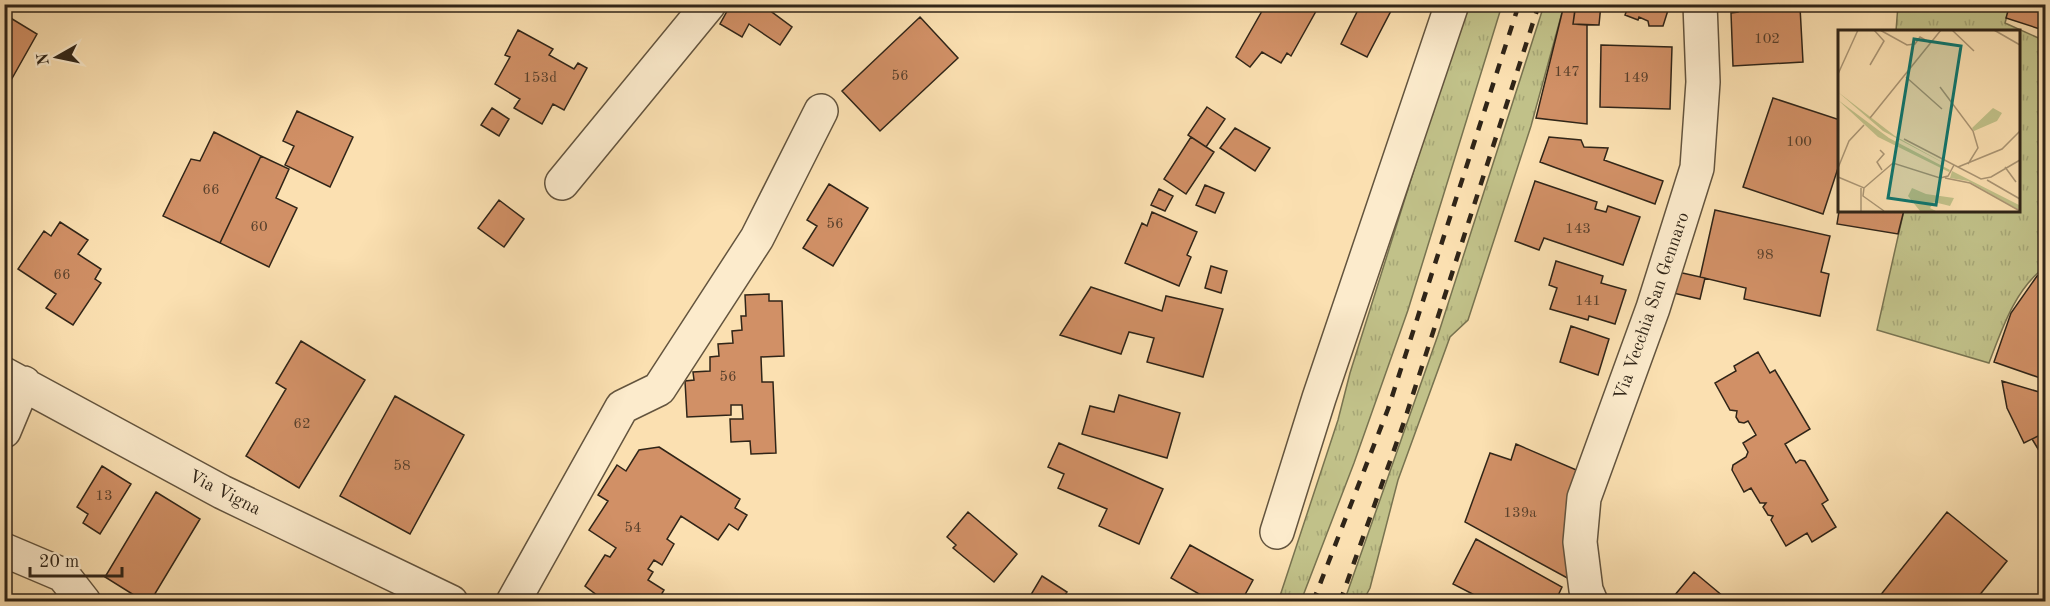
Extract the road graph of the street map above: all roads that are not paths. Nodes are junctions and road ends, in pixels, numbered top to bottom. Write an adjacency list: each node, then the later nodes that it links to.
1 (709, 4): 5 (street)
2 (1452, 4): 8 (street)
3 (1700, 4): 13 (street, Via Vecchia San Gennaro)
4 (821, 111): 12 (street)
5 (562, 183)
6 (14, 379): 7 (street); 11 (street, Via Vigna)
7 (4, 431)
8 (1277, 532)
9 (4, 550): 10 (street)
10 (84, 602)
11 (451, 602)
12 (513, 602)
13 (1591, 602)

